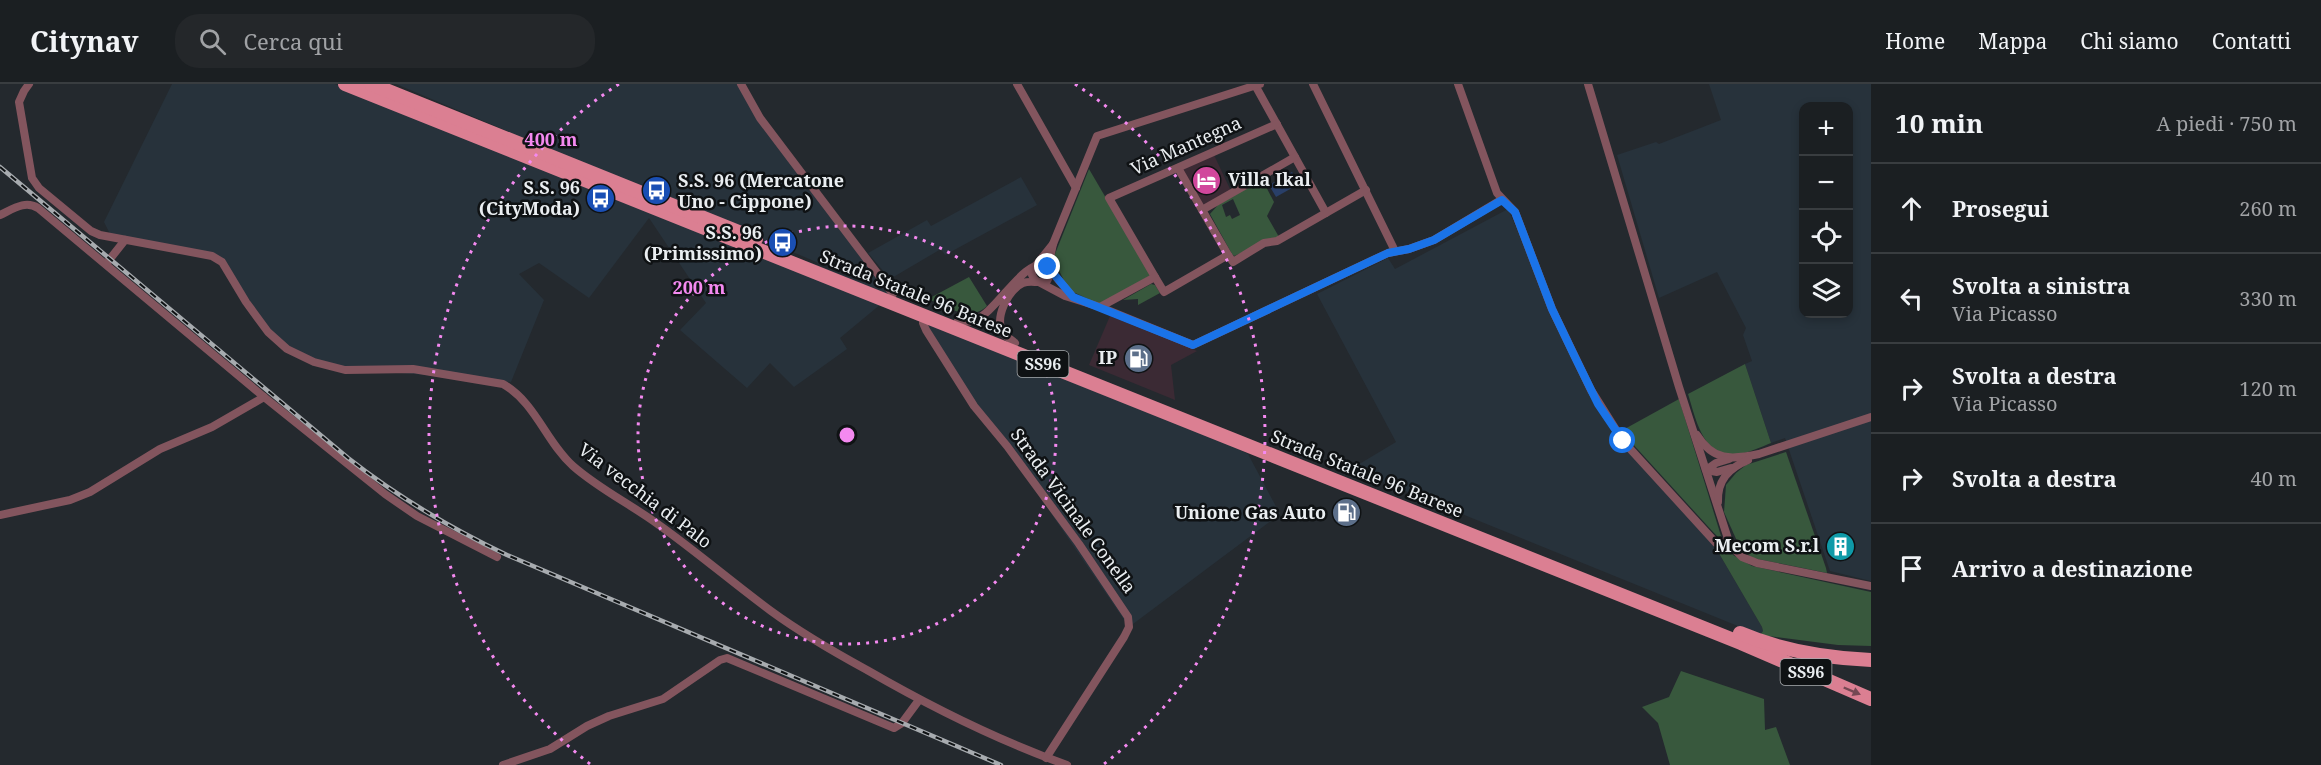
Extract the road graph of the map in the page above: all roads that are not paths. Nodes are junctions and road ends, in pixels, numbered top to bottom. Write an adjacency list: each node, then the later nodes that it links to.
1 (29, 84): 19 (street, Via vecchia di Palo)
2 (345, 84): 31 (main road, Strada Statale 96 Barese / SS96)
3 (371, 84): 28 (main road, Strada Statale 96 Barese / SS96)
4 (741, 84): 28 (street)
5 (1017, 84): 13 (street)
6 (1313, 84): 14 (street)
7 (1458, 84): 15 (street)
8 (1588, 84): 36 (street)
9 (1258, 85): 10 (street); 13 (street)
10 (1277, 124): 11 (street); 12 (street, Via Mantegna)
11 (1295, 157): 16 (street); 17 (street)
12 (1178, 168): 16 (street); 26 (street, Via Mantegna)
13 (1076, 188): 20 (street)
14 (1366, 190): 17 (street); 21 (street)
15 (1502, 200): 21 (street); 41 (street)
16 (1202, 210): 22 (street)
17 (1326, 213): 22 (street)
18 (0, 215): 23 (street)
19 (124, 240): 23 (street); 49 (street, Via vecchia di Palo)
20 (1053, 244): 24 (street); 25 (street)
21 (1395, 251): 30 (street)
22 (1227, 255): 26 (street)
23 (106, 264): 34 (street)
24 (1034, 266): 25 (street); 27 (street); 32 (street)
25 (1049, 268): 27 (street); 29 (street)
26 (1155, 276): 30 (street)
27 (1038, 282): 29 (street); 33 (street)
28 (893, 294): 32 (main road, Strada Statale 96 Barese / SS96)
29 (1073, 297): 30 (street)
30 (1100, 307)
31 (925, 316): 44 (main road, Strada Statale 96 Barese / SS96); 50 (street, Strada Vicinale Conella)
32 (958, 321): 33 (main road, Strada Statale 96 Barese / SS96)
33 (1015, 343): 44 (main road, Strada Statale 96 Barese / SS96)
34 (264, 397): 39 (street); 42 (street)
35 (1871, 417): 37 (street)
36 (1692, 426): 37 (street); 38 (street)
37 (1734, 462): 38 (street); 40 (street)
38 (1706, 471): 40 (street)
39 (0, 516)
40 (1720, 517): 41 (street)
41 (1728, 542): 43 (street)
42 (497, 557)
43 (1871, 586)
44 (1742, 639): 45 (main road); 46 (main road, SS96); 47 (main road, SS96); 48 (main road, SS96, one-way to 48)
45 (1871, 651)
46 (1871, 660)
47 (1871, 666)
48 (1871, 699)
49 (919, 700): 50 (street, Via vecchia di Palo); 51 (street)
50 (1046, 758): 52 (street, Via vecchia di Palo)
51 (504, 765)
52 (1067, 765)

